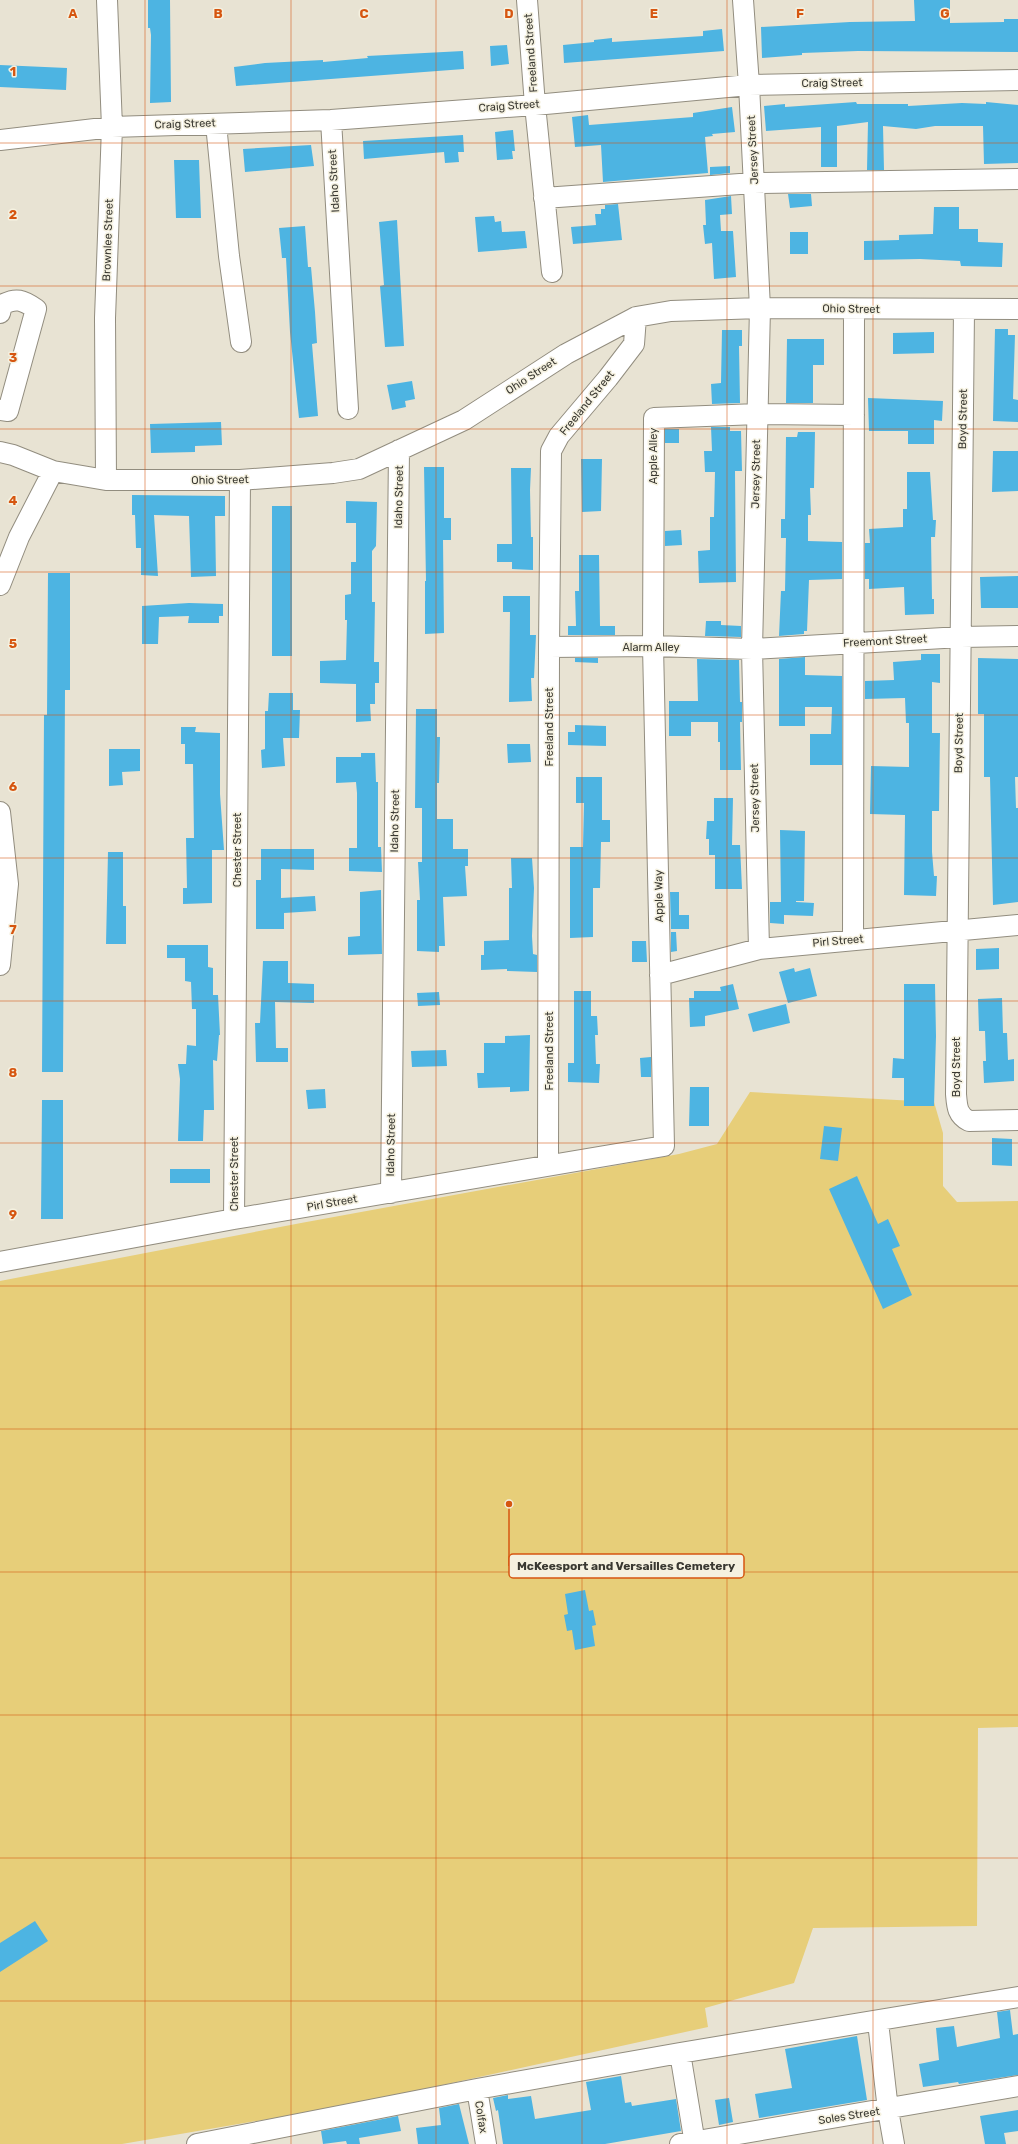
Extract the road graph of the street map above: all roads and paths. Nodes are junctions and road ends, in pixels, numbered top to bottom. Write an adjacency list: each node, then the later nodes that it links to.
1 (107, 0): 9 (street, Brownlee Street)
2 (527, 0): 6 (street, Freeland Street)
3 (743, 0): 5 (street, Jersey Street)
4 (1018, 80): 5 (street, Craig Street)
5 (749, 85): 6 (street, Craig Street); 12 (street, Jersey Street)
6 (535, 104): 7 (street, Craig Street); 13 (street, Freeland Street)
7 (331, 120): 8 (street, Craig Street); 22 (street, Idaho Street)
8 (216, 124): 9 (street, Craig Street); 21 (street)
9 (112, 127): 10 (street, Craig Street); 29 (street, Brownlee Street)
10 (0, 140)
11 (1018, 178): 12 (street)
12 (754, 183): 13 (street); 15 (street, Jersey Street)
13 (544, 198): 14 (street, Freeland Street)
14 (552, 272)
15 (760, 308): 16 (street, Ohio Street); 20 (street, Ohio Street); 24 (street, Jersey Street)
16 (854, 309): 18 (street, Ohio Street); 25 (street)
17 (1018, 309): 18 (street, Ohio Street)
18 (964, 310): 33 (street, Boyd Street)
19 (0, 313): 23 (street)
20 (636, 317): 26 (street, Ohio Street); 36 (street, Freeland Street)
21 (241, 342)
22 (348, 409)
23 (0, 410)
24 (758, 414): 25 (street, Apple Alley); 35 (street, Apple Alley); 37 (street, Jersey Street)
25 (854, 415): 34 (street)
26 (399, 450): 30 (street, Ohio Street); 48 (street, Idaho Street)
27 (0, 452): 28 (street, Ohio Street)
28 (53, 471): 29 (street, Ohio Street); 31 (street)
29 (106, 480): 30 (street, Ohio Street)
30 (240, 480): 49 (street, Chester Street)
31 (0, 585)
32 (1018, 636): 33 (street, Freemont Street)
33 (961, 637): 34 (street, Freemont Street); 40 (street, Boyd Street)
34 (854, 643): 37 (street, Freemont Street); 41 (street)
35 (653, 646): 36 (street, Alarm Alley); 37 (street, Alarm Alley); 44 (street, Apple Way)
36 (549, 647): 47 (street, Freeland Street)
37 (752, 649): 42 (street, Jersey Street)
38 (0, 812): 43 (street)
39 (1018, 925): 40 (street, Pirl Street)
40 (957, 930): 41 (street, Pirl Street); 45 (street, Boyd Street)
41 (853, 940): 42 (street, Pirl Street)
42 (758, 949): 44 (street, Pirl Street)
43 (0, 965)
44 (660, 975): 46 (street, Apple Way)
45 (1018, 1120)
46 (664, 1146): 47 (street, Pirl Street)
47 (548, 1166): 48 (street, Pirl Street)
48 (391, 1193): 49 (street, Pirl Street)
49 (234, 1219): 50 (street, Pirl Street)
50 (0, 1262)
51 (1018, 1997): 52 (street)
52 (878, 2022): 53 (street); 56 (street)
53 (680, 2053): 55 (street); 57 (street)
54 (1018, 2086): 56 (street, Soles Street)
55 (477, 2089): 58 (street); 59 (street, Colfax)
56 (888, 2110): 57 (street, Soles Street); 60 (street)
57 (690, 2143)
58 (197, 2144)
59 (486, 2144)
60 (894, 2144)

